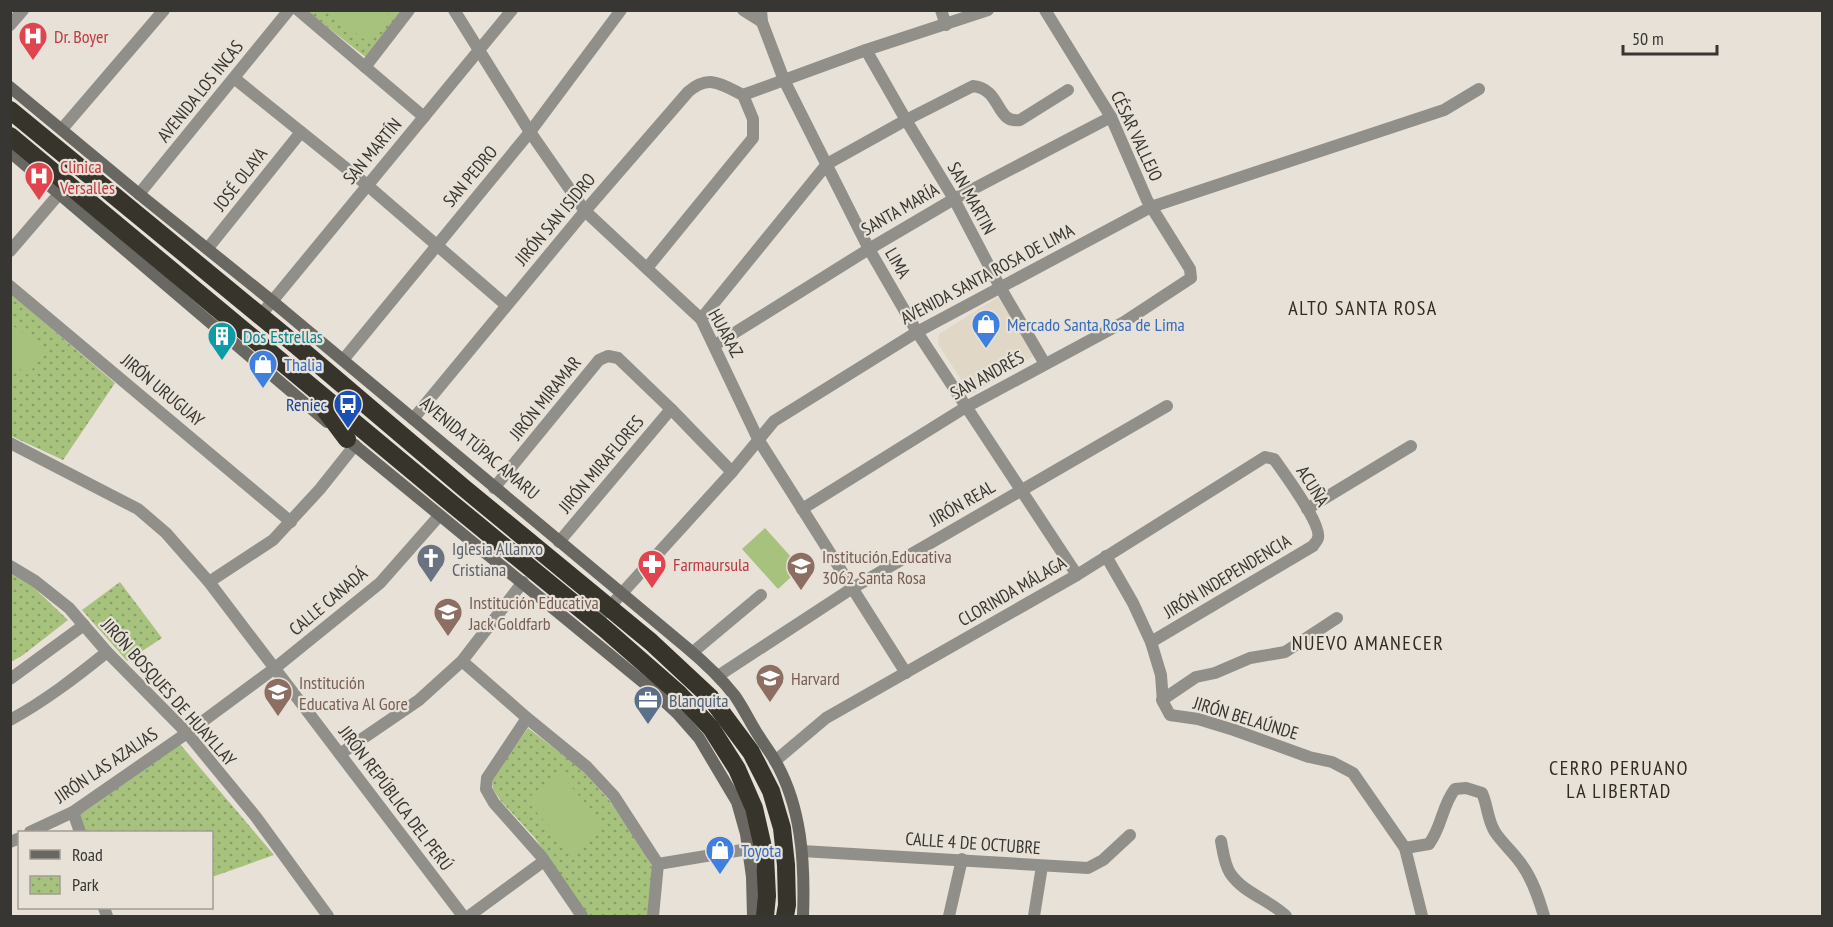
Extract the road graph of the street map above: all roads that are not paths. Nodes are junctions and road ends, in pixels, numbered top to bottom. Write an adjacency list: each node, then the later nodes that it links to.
1 (23, 10): 14 (street)
2 (164, 10): 29 (street)
3 (289, 10): 19 (street, AVENIDA LOS INCAS)
4 (298, 10): 18 (street)
5 (409, 10): 18 (street)
6 (454, 10): 16 (street, HUARAZ)
7 (512, 10): 16 (street, SAN MARTÍN)
8 (621, 10): 31 (street, SAN PEDRO)
9 (743, 10): 13 (street)
10 (941, 10): 15 (street)
11 (988, 10): 15 (street)
12 (1045, 10): 27 (street, CÉSAR VALLEJO)
13 (762, 16): 20 (street, LIMA)
14 (10, 25)
15 (946, 25): 17 (street)
16 (479, 50): 26 (street, SAN MARTÍN); 31 (street, HUARAZ)
17 (866, 50): 20 (street); 28 (street, SAN MARTIN)
18 (365, 66): 26 (street)
19 (234, 78): 30 (street); 37 (street, AVENIDA LOS INCAS)
20 (784, 80): 24 (street); 34 (street, LIMA)
21 (10, 87): 29 (main road, AVENIDA TÚPAC AMARU)
22 (1479, 89): 39 (street, AVENIDA SANTA ROSA DE LIMA)
23 (1068, 90): 28 (street)
24 (743, 95): 40 (street, JIRÓN SAN ISIDRO); 45 (street)
25 (10, 110): 51 (highway, AVENIDA TÚPAC AMARU)
26 (424, 117): 35 (street, SAN MARTÍN)
27 (1112, 117): 38 (street, SANTA MARÍA); 39 (street, CÉSAR VALLEJO)
28 (906, 120): 34 (street); 38 (street, SAN MARTIN)
29 (62, 129): 37 (main road, AVENIDA TÚPAC AMARU)
30 (301, 132): 35 (street); 42 (street, JOSÉ OLAYA)
31 (530, 132): 40 (street, HUARAZ); 41 (street, SAN PEDRO)
32 (10, 136): 57 (highway)
33 (10, 152): 36 (main road)
34 (827, 164): 43 (street, LIMA); 52 (street)
35 (367, 185): 41 (street); 49 (street, SAN MARTÍN)
36 (59, 194): 44 (street); 64 (main road)
37 (139, 194): 42 (main road, AVENIDA TÚPAC AMARU)
38 (954, 199): 43 (street, SANTA MARÍA); 48 (street, SAN MARTIN)
39 (1151, 207): 46 (street, CÉSAR VALLEJO); 48 (street, AVENIDA SANTA ROSA DE LIMA)
40 (585, 211): 45 (street, HUARAZ); 50 (street, JIRÓN SAN ISIDRO)
41 (435, 245): 50 (street); 55 (street, SAN PEDRO)
42 (208, 248): 49 (main road, AVENIDA TÚPAC AMARU)
43 (869, 249): 53 (street, LIMA); 54 (street, SANTA MARÍA)
44 (10, 251)
45 (647, 268): 52 (street, HUARAZ)
46 (1191, 278): 56 (street, SAN ANDRÉS)
47 (10, 286): 73 (street, JIRÓN URUGUAY)
48 (1000, 286): 53 (street, AVENIDA SANTA ROSA DE LIMA); 56 (street, SAN MARTIN)
49 (272, 301): 51 (street, SAN MARTÍN); 55 (main road, AVENIDA TÚPAC AMARU)
50 (506, 305): 61 (street, JIRÓN SAN ISIDRO)
51 (260, 316): 83 (highway, AVENIDA TÚPAC AMARU)
52 (701, 319): 54 (street, HUARAZ)
53 (916, 332): 58 (street, LIMA); 62 (street, AVENIDA SANTA ROSA DE LIMA)
54 (714, 345): 62 (street, HUARAZ)
55 (343, 360): 61 (main road, AVENIDA TÚPAC AMARU)
56 (1045, 364): 58 (street, SAN ANDRÉS)
57 (315, 390): 64 (highway); 85 (highway)
58 (966, 406): 69 (street, LIMA); 70 (street, SAN ANDRÉS)
59 (1167, 406): 69 (street, JIRÓN REAL)
60 (671, 409): 67 (street, JIRÓN MIRAMAR); 68 (street, JIRÓN MIRAMAR); 75 (street, JIRÓN MIRAFLORES)
61 (413, 419): 68 (main road, AVENIDA TÚPAC AMARU)
62 (758, 439): 67 (street, AVENIDA SANTA ROSA DE LIMA); 70 (street, HUARAZ)
63 (10, 442): 79 (street, JIRÓN REPÚBLICA DEL PERÚ)
64 (351, 442): 72 (main road); 73 (street)
65 (1411, 446): 71 (street)
66 (1269, 457): 71 (street, ACUÑA); 76 (street, CLORINDA MÁLAGA)
67 (732, 472): 83 (street, AVENIDA SANTA ROSA DE LIMA)
68 (494, 488): 75 (main road, AVENIDA TÚPAC AMARU)
69 (1021, 489): 78 (street, LIMA); 81 (street, JIRÓN REAL)
70 (802, 509): 81 (street, HUARAZ)
71 (1307, 509): 74 (street, ACUÑA)
72 (439, 516): 80 (main road); 91 (street, CALLE CANADÁ)
73 (291, 522): 79 (street)
74 (1318, 539): 87 (street, JIRÓN INDEPENDENCIA)
75 (559, 542): 83 (main road, AVENIDA TÚPAC AMARU)
76 (1106, 556): 78 (street, CLORINDA MÁLAGA); 87 (street)
77 (10, 566): 86 (street, JIRÓN BOSQUES DE HUAYLLAY)
78 (1077, 574): 92 (street, CLORINDA MÁLAGA)
79 (208, 582): 91 (street, JIRÓN REPÚBLICA DEL PERÚ)
80 (523, 582): 90 (street); 108 (main road)
81 (851, 589): 92 (street, HUARAZ); 93 (street, JIRÓN REAL)
82 (760, 595): 89 (street)
83 (614, 600): 85 (street, AVENIDA SANTA ROSA DE LIMA); 89 (main road, AVENIDA TÚPAC AMARU); 121 (highway, AVENIDA TÚPAC AMARU)
84 (1337, 618): 95 (street)
85 (597, 622): 120 (highway)
86 (84, 625): 88 (street, JIRÓN BOSQUES DE HUAYLLAY); 94 (street)
87 (1151, 642): 95 (street)
88 (107, 652): 98 (street); 99 (street, JIRÓN BOSQUES DE HUAYLLAY)
89 (693, 652): 93 (main road, AVENIDA TÚPAC AMARU)
90 (462, 661): 97 (street); 100 (street)
91 (275, 668): 96 (street, CALLE CANADÁ); 100 (street, JIRÓN REPÚBLICA DEL PERÚ)
92 (906, 673): 101 (street, CLORINDA MÁLAGA)
93 (718, 676): 101 (main road, AVENIDA TÚPAC AMARU)
94 (10, 680)
95 (1162, 700): 107 (street, JIRÓN BELAÚNDE)
96 (228, 702): 99 (street, JIRÓN LAS AZALIAS)
97 (527, 718): 111 (street); 112 (street)
98 (10, 720)
99 (187, 733): 102 (street, JIRÓN LAS AZALIAS); 114 (street, JIRÓN BOSQUES DE HUAYLLAY)
100 (340, 754): 115 (street, JIRÓN REPÚBLICA DEL PERÚ)
101 (775, 761): 109 (main road, AVENIDA TÚPAC AMARU)
102 (73, 812): 103 (street, JIRÓN LAS AZALIAS); 104 (street)
103 (32, 831)
104 (80, 831)
105 (1130, 835): 113 (street, CALLE 4 DE OCTUBRE)
106 (1221, 841): 125 (street)
107 (1405, 848): 126 (street); 127 (street)
108 (748, 849): 112 (street); 119 (main road)
109 (802, 850): 110 (street, CALLE 4 DE OCTUBRE); 122 (main road, AVENIDA TÚPAC AMARU)
110 (962, 859): 113 (street, CALLE 4 DE OCTUBRE); 123 (street)
111 (544, 861): 116 (street); 117 (street)
112 (658, 864): 118 (street)
113 (1042, 866): 124 (street)
114 (328, 916)
115 (463, 916)
116 (469, 916)
117 (582, 916)
118 (653, 916)
119 (753, 916)
120 (765, 916)
121 (785, 916)
122 (803, 916)
123 (949, 916)
124 (1034, 916)
125 (1286, 916)
126 (1422, 916)
127 (1544, 916)

